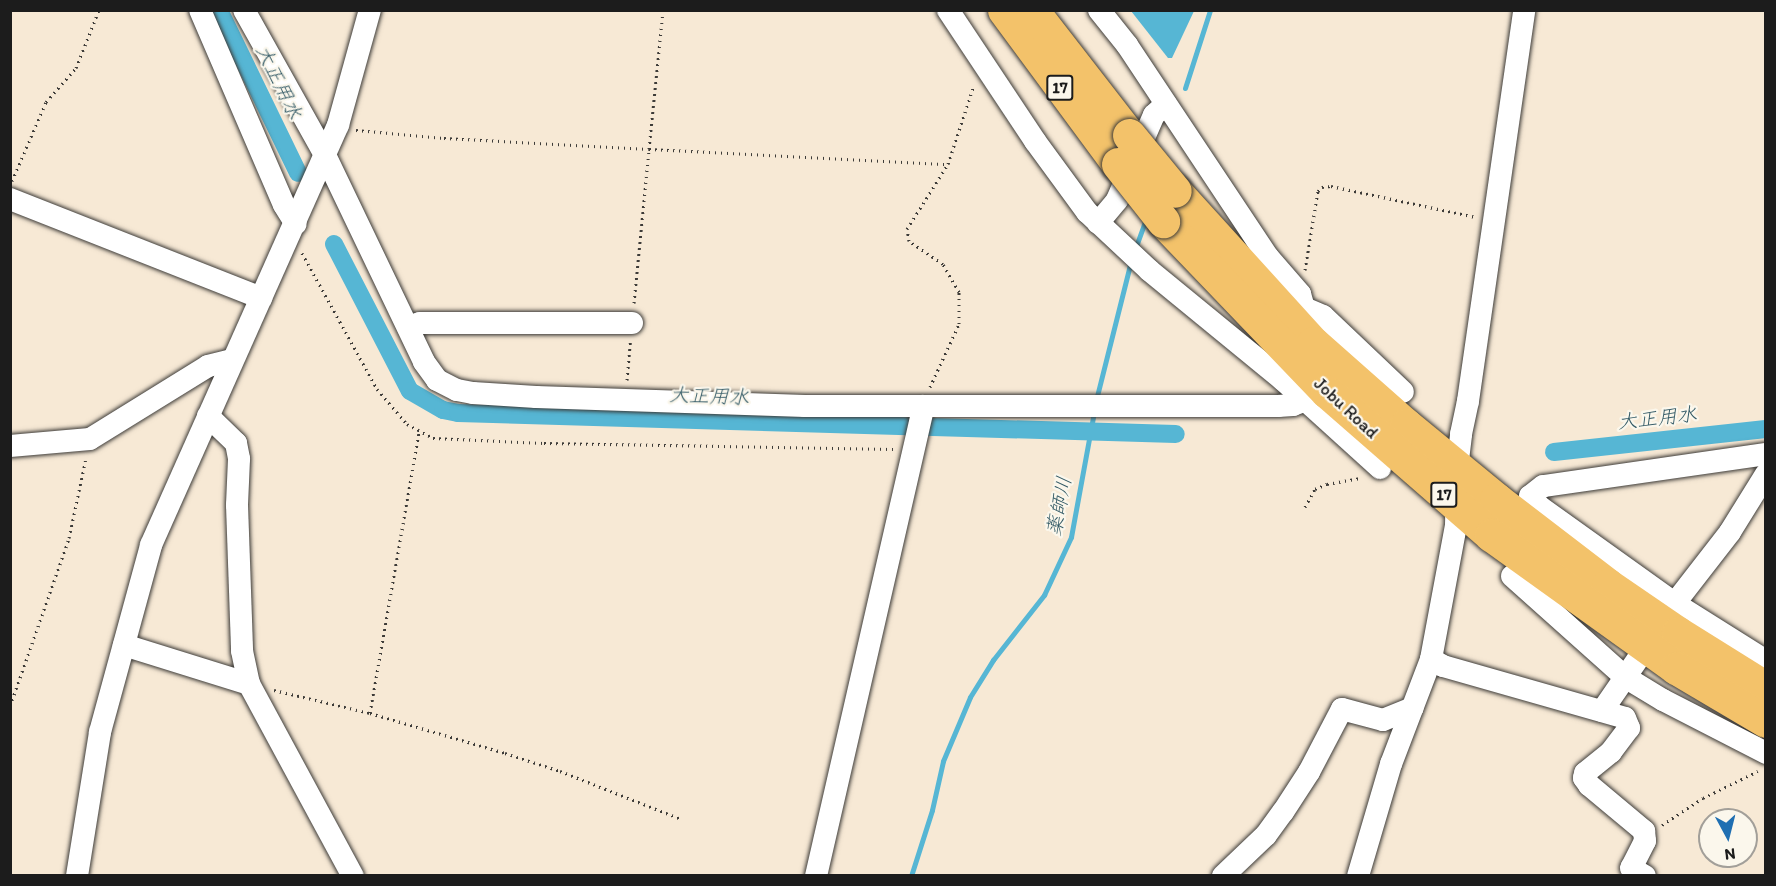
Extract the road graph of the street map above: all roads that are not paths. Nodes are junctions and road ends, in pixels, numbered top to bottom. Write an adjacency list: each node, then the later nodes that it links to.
1 (200, 10): 14 (street)
2 (244, 10): 11 (street)
3 (370, 10): 11 (street)
4 (948, 10): 13 (street)
5 (1004, 10): 10 (highway, Jobu Road / 17)
6 (1032, 10): 10 (highway, Jobu Road / 17)
7 (1099, 10): 9 (street)
8 (1524, 10): 27 (street)
9 (1166, 104): 13 (street); 16 (street)
10 (1124, 150): 16 (highway, Jobu Road / 17, bridge); 21 (highway, Jobu Road / 17, bridge)
11 (325, 155): 14 (street); 18 (street)
12 (10, 200): 15 (street)
13 (1098, 223): 21 (street)
14 (296, 224): 15 (street)
15 (261, 298): 19 (street)
16 (1299, 315): 20 (street); 27 (highway, Jobu Road / 17)
17 (632, 323): 18 (street)
18 (408, 327): 22 (street)
19 (232, 360): 23 (street); 24 (street)
20 (1403, 392)
21 (1316, 397): 22 (street); 26 (street); 29 (highway, Jobu Road / 17)
22 (923, 410): 46 (street)
23 (208, 416): 32 (street); 36 (street)
24 (10, 446)
25 (1766, 454): 31 (street)
26 (1380, 468)
27 (1457, 468): 29 (street); 37 (highway, Jobu Road / 17)
28 (1766, 474): 31 (street)
29 (1456, 505): 33 (street); 40 (highway, Jobu Road / 17)
30 (1512, 576): 35 (street)
31 (1671, 608): 34 (street)
32 (124, 645): 36 (street); 43 (street)
33 (1431, 659): 38 (street); 39 (street)
34 (1766, 660)
35 (1631, 668): 39 (street); 41 (street)
36 (249, 684): 42 (street)
37 (1766, 688)
38 (1413, 708): 47 (street); 48 (street)
39 (1602, 711): 49 (street)
40 (1766, 721)
41 (1764, 760)
42 (339, 854): 44 (street); 45 (street)
43 (77, 876)
44 (331, 876)
45 (353, 876)
46 (816, 876)
47 (1223, 876)
48 (1358, 876)
49 (1645, 876)

